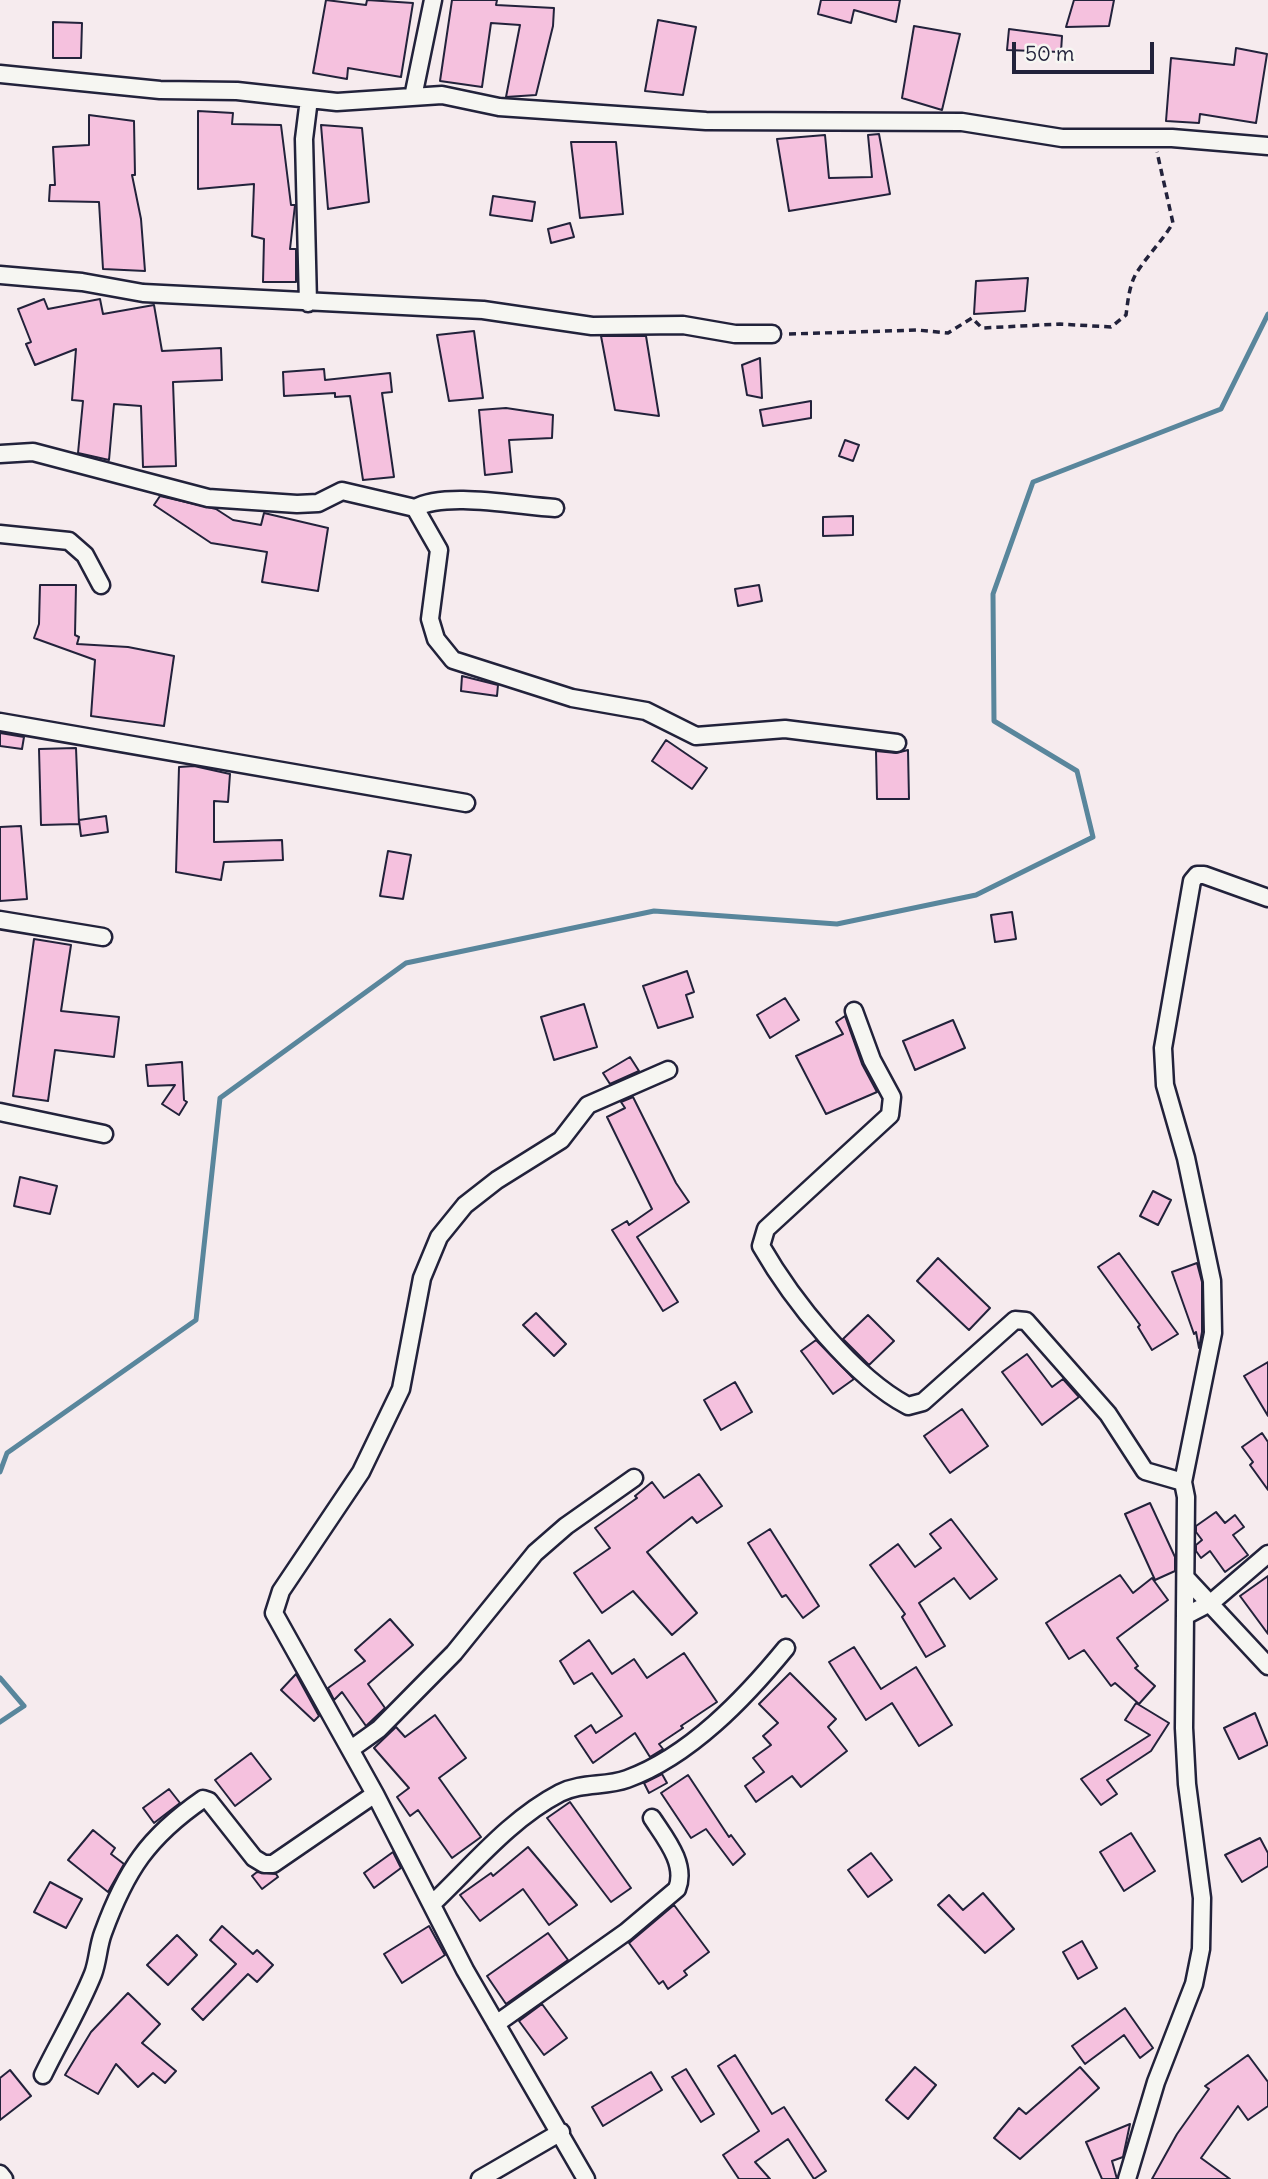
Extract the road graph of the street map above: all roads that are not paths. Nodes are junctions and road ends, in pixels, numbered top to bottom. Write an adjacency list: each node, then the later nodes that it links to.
1 (433, 0): 3 (street)
2 (0, 74): 4 (street)
3 (413, 97): 4 (street); 5 (street)
4 (309, 99): 7 (street)
5 (1268, 146)
6 (0, 275): 7 (street)
7 (308, 303): 8 (street)
8 (772, 334)
9 (0, 454): 10 (street)
10 (415, 508): 11 (street); 15 (street)
11 (555, 508)
12 (0, 534): 13 (street)
13 (101, 585)
14 (0, 722): 16 (street)
15 (897, 743)
16 (466, 803)
17 (1268, 898): 25 (street)
18 (0, 920): 19 (street)
19 (103, 937)
20 (854, 1011): 25 (street)
21 (667, 1070): 32 (street)
22 (0, 1112): 23 (street)
23 (104, 1134)
24 (634, 1478): 32 (street)
25 (1183, 1482): 27 (street)
26 (1268, 1554): 28 (street)
27 (1186, 1578): 28 (street); 29 (street)
28 (1212, 1602): 29 (street); 31 (street)
29 (1186, 1615): 43 (street)
30 (786, 1648): 35 (street)
31 (1268, 1666)
32 (351, 1749): 33 (street)
33 (375, 1794): 35 (street); 37 (street)
34 (652, 1818): 36 (street)
35 (432, 1904): 36 (street)
36 (496, 2024): 38 (street)
37 (43, 2075)
38 (561, 2132): 41 (street); 42 (street)
39 (0, 2174): 40 (street)
40 (4, 2179)
41 (480, 2179)
42 (586, 2179)
43 (1127, 2179)

